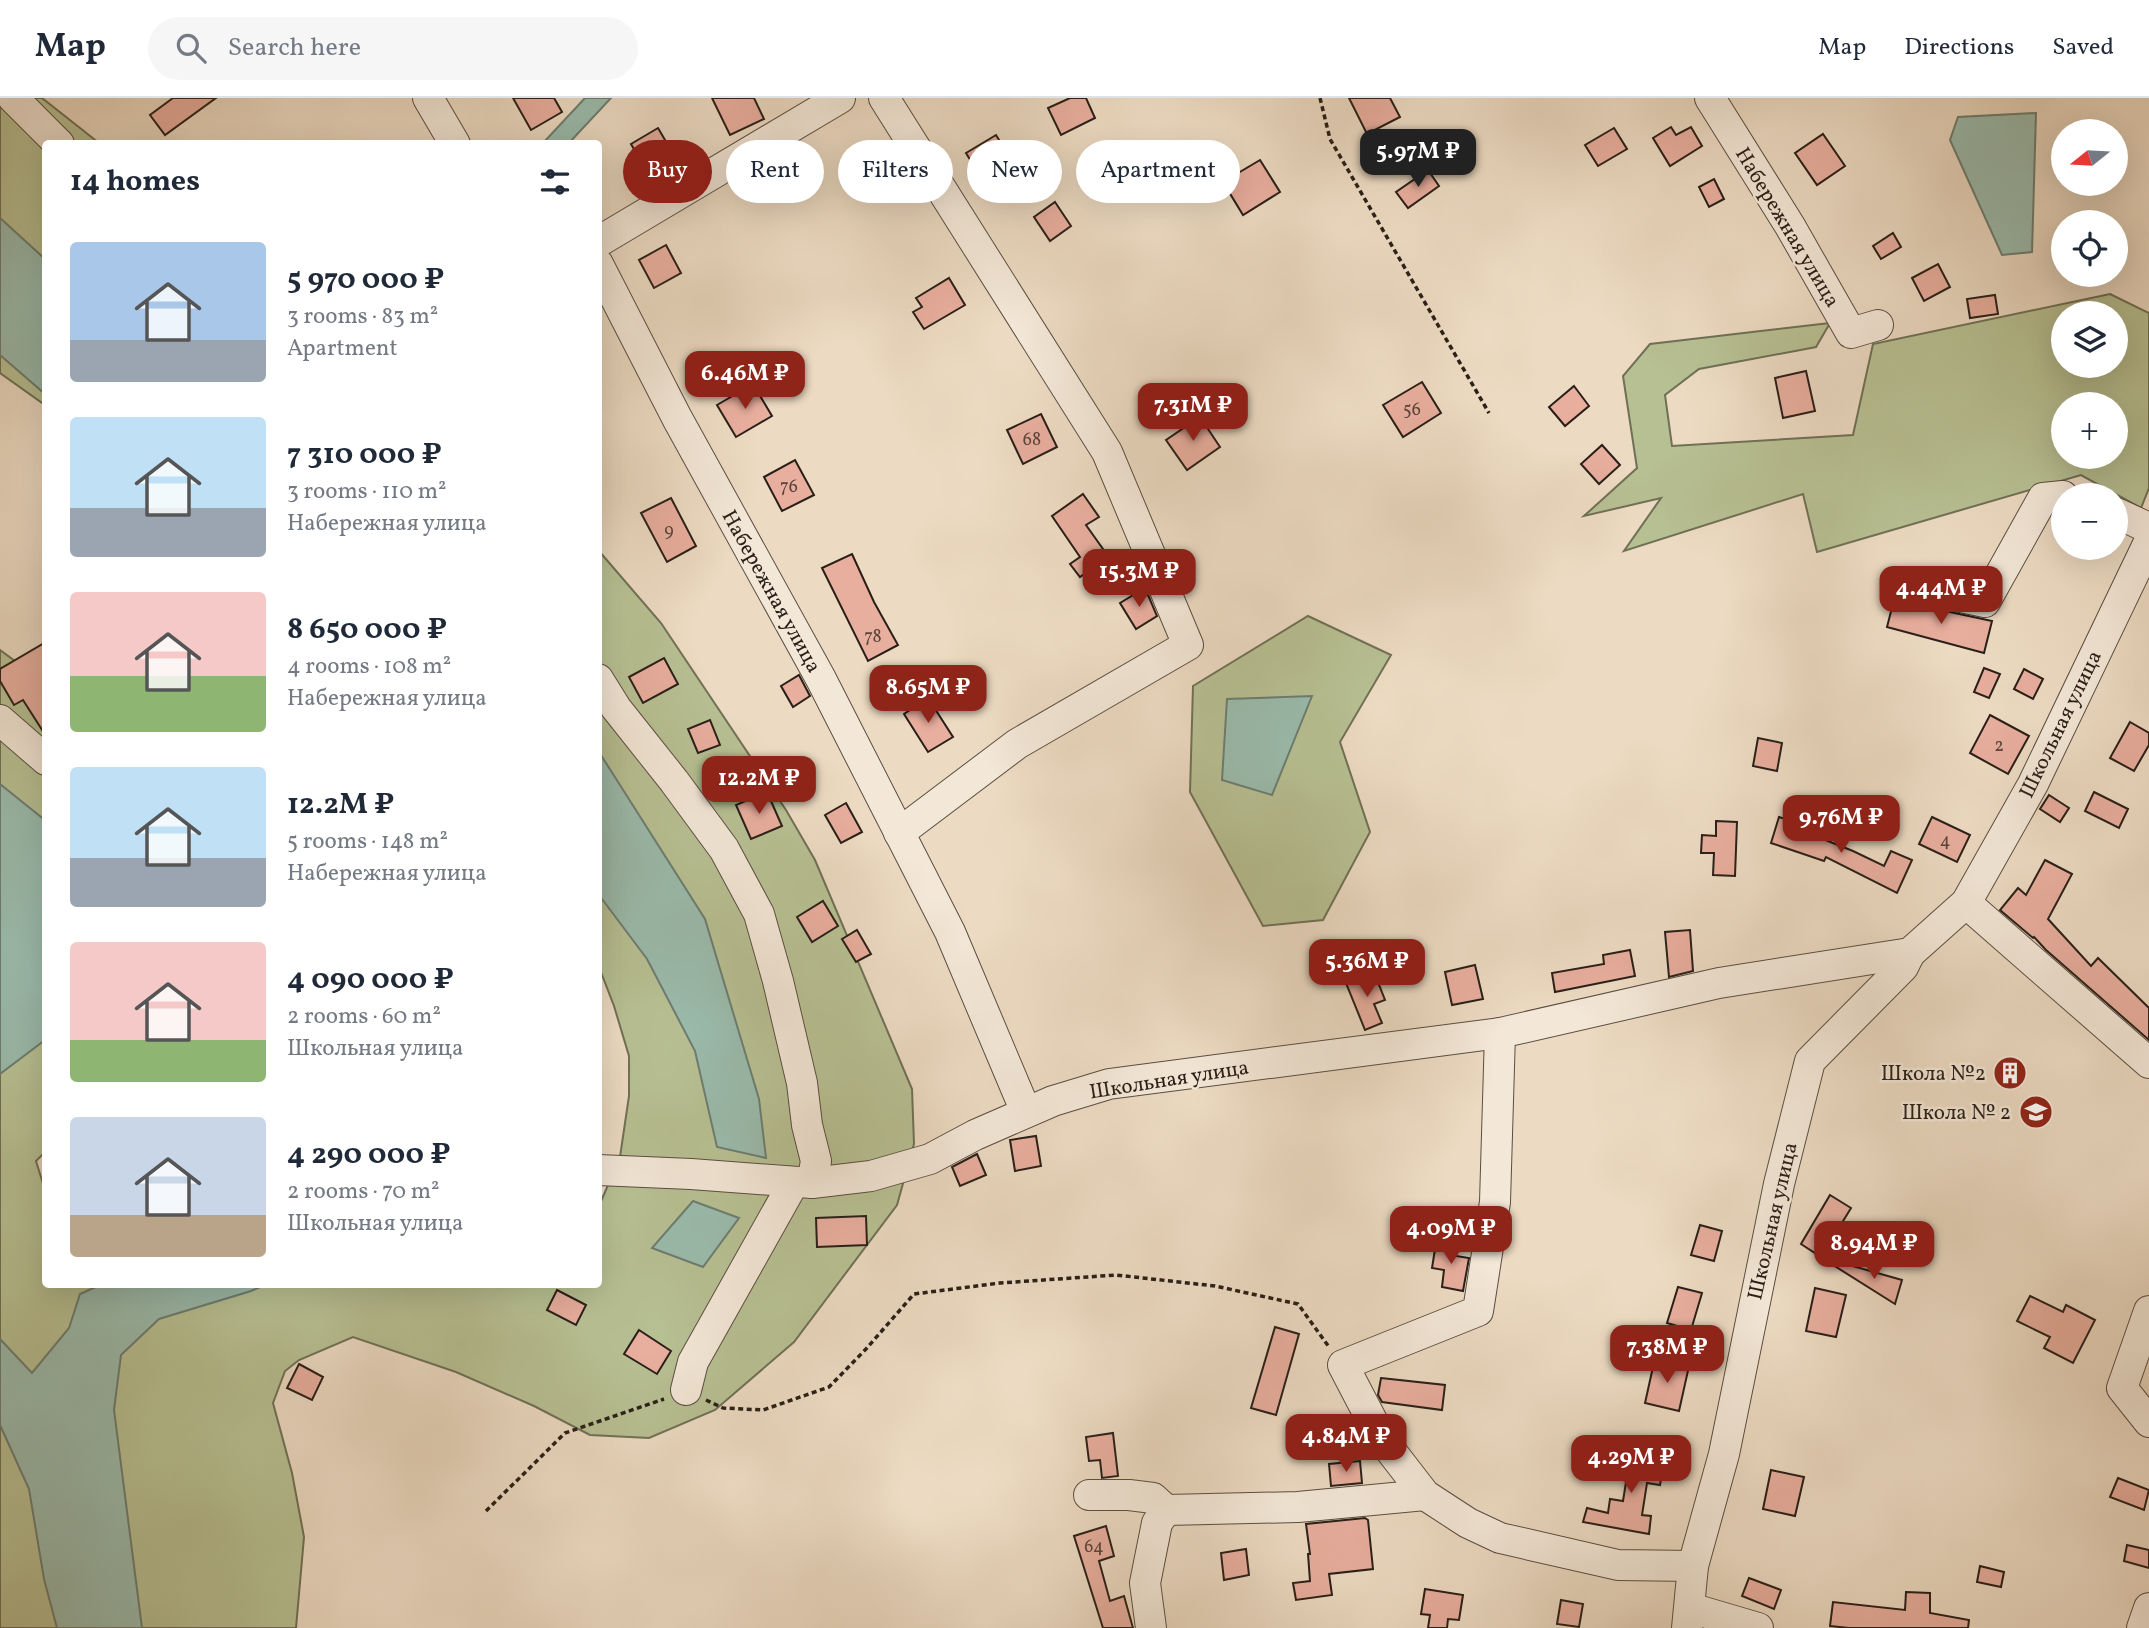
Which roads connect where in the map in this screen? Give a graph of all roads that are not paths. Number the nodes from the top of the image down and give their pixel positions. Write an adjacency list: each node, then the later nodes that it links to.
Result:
1 (13, 98): 6 (street)
2 (428, 98): 7 (street)
3 (840, 98): 8 (street)
4 (884, 98): 19 (street)
5 (1710, 98): 10 (street, Набережная улица)
6 (54, 140)
7 (453, 140)
8 (602, 240)
9 (602, 272): 19 (street, Набережная улица)
10 (1878, 325)
11 (2051, 497): 15 (street)
12 (2128, 518): 13 (street)
13 (2149, 528)
14 (2149, 542): 20 (street, Школьная улица)
15 (1903, 584)
16 (602, 686): 26 (street)
17 (0, 720): 18 (street)
18 (42, 757)
19 (899, 833): 24 (street, Набережная улица)
20 (1966, 903): 21 (street, Школьная улица); 23 (street)
21 (1910, 953): 22 (street, Школьная улица); 33 (street, Школьная улица)
22 (1500, 1033): 24 (street, Школьная улица); 31 (street)
23 (2149, 1063)
24 (1026, 1112): 26 (street, Школьная улица)
25 (602, 1170): 26 (street)
26 (803, 1182): 28 (street)
27 (2149, 1311): 29 (street)
28 (686, 1390)
29 (2149, 1422)
30 (1089, 1495): 32 (street)
31 (1424, 1495): 32 (street); 33 (street)
32 (1166, 1510): 36 (street)
33 (1693, 1566): 35 (street, Школьная улица)
34 (2149, 1608): 38 (street)
35 (1689, 1618): 37 (street, Школьная улица)
36 (1151, 1628)
37 (1758, 1628)
38 (2142, 1628)

